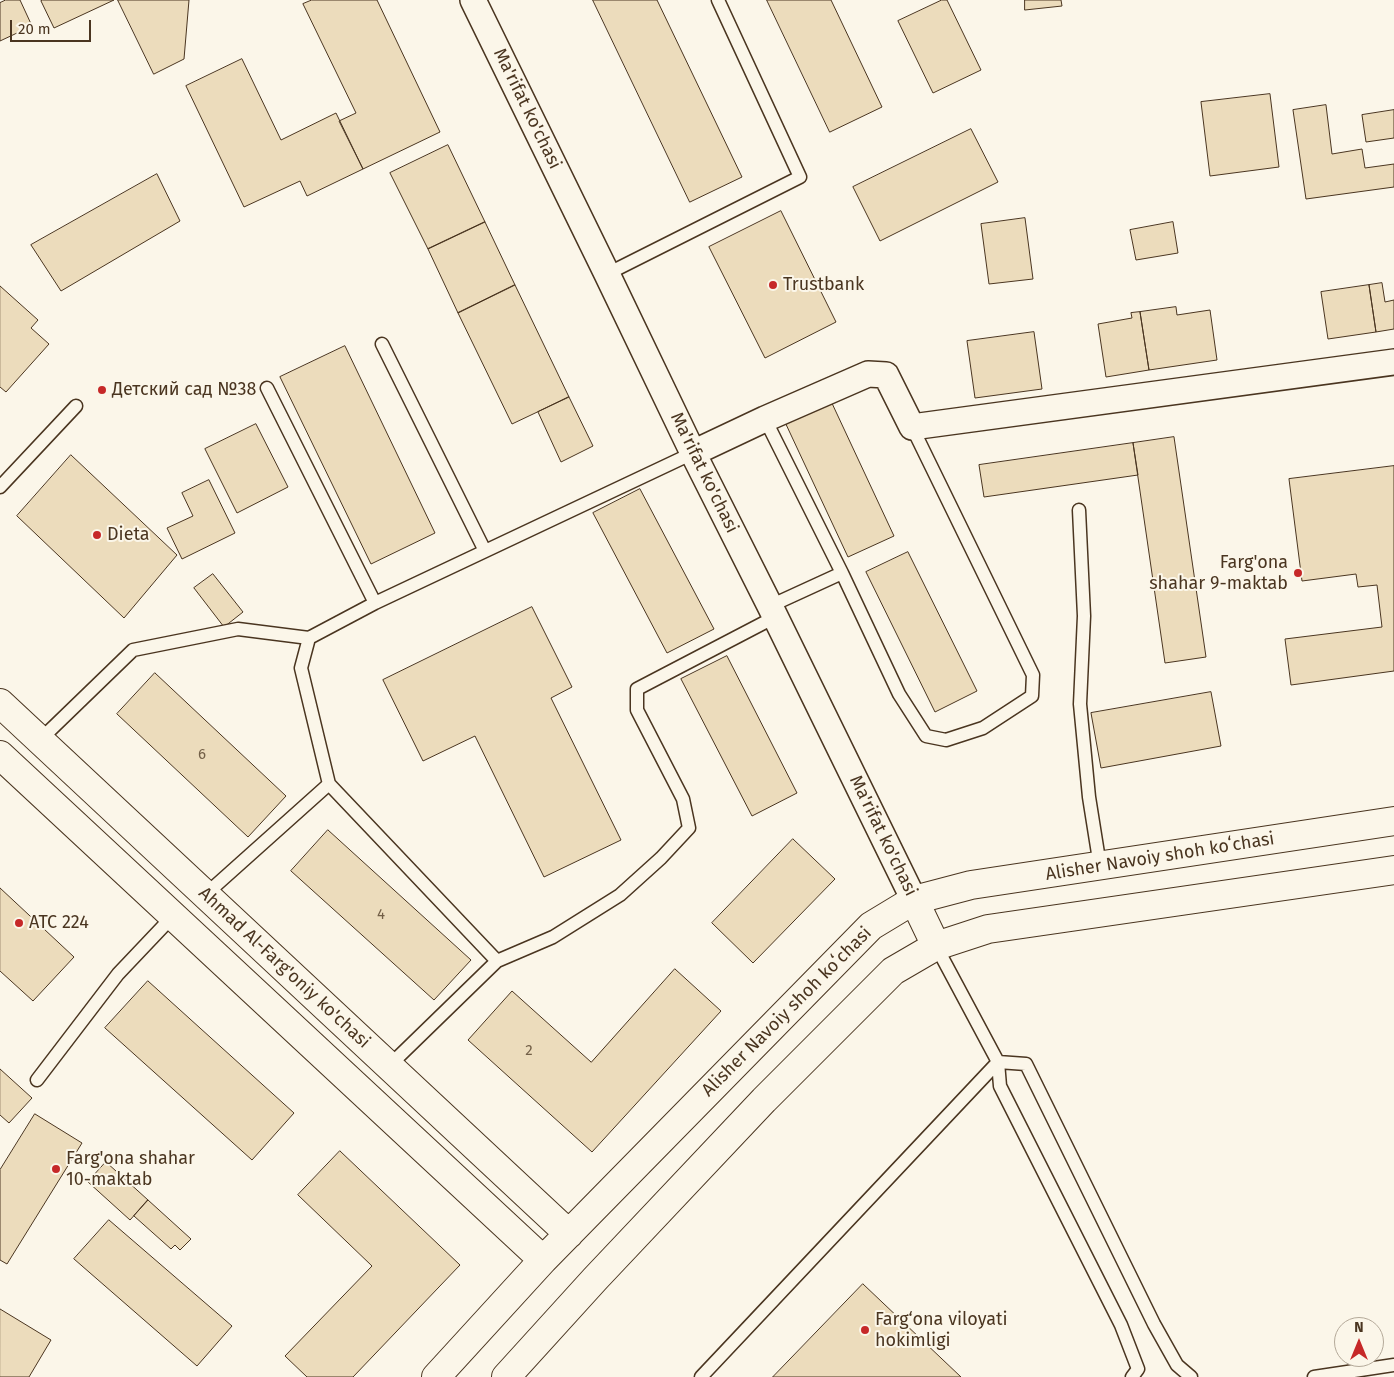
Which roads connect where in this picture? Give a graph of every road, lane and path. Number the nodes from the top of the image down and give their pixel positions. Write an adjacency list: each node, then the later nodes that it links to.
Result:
1 (473, 0): 3 (street, Ma'rifat ko'chasi)
2 (718, 0): 3 (lane)
3 (607, 274): 10 (street, Ma'rifat ko'chasi)
4 (382, 344): 13 (lane)
5 (1394, 362): 9 (street)
6 (268, 388): 15 (lane)
7 (76, 406): 11 (lane)
8 (765, 419): 9 (street); 10 (street); 14 (lane)
9 (912, 427): 14 (lane)
10 (693, 453): 13 (lane); 16 (street, Ma'rifat ko'chasi)
11 (0, 487)
12 (1079, 510): 23 (lane)
13 (485, 551): 15 (lane)
14 (842, 573): 16 (lane)
15 (375, 603): 17 (lane)
16 (773, 611): 26 (street, Ma'rifat ko'chasi); 29 (lane)
17 (309, 638): 19 (lane); 21 (lane)
18 (0, 703): 19 (main road, Ahmad Al-Farg'oniy ko'chasi)
19 (40, 740): 25 (main road, Ahmad Al-Farg'oniy ko'chasi)
20 (0, 755): 27 (main road)
21 (329, 784): 25 (lane); 29 (lane)
22 (1394, 822): 23 (main road, Alisher Navoiy shoh koʻchasi)
23 (1100, 866): 26 (main road, Alisher Navoiy shoh koʻchasi)
24 (1394, 870): 28 (main road)
25 (205, 894): 31 (main road, Ahmad Al-Farg'oniy ko'chasi)
26 (914, 900): 28 (main road, Ma'rifat ko'chasi); 33 (main road, Alisher Navoiy shoh koʻchasi)
27 (173, 916): 32 (lane); 34 (main road)
28 (936, 946): 30 (lane); 37 (main road)
29 (497, 961): 31 (lane)
30 (998, 1062): 38 (lane); 39 (lane); 40 (lane)
31 (389, 1066): 33 (main road, Ahmad Al-Farg'oniy ko'chasi)
32 (37, 1080)
33 (569, 1234): 34 (main road, Alisher Navoiy shoh koʻchasi)
34 (543, 1260): 36 (main road, Alisher Navoiy shoh koʻchasi)
35 (1394, 1365): 41 (lane)
36 (436, 1377)
37 (506, 1377)
38 (701, 1377)
39 (1132, 1377)
40 (1191, 1377)
41 (1314, 1377)

